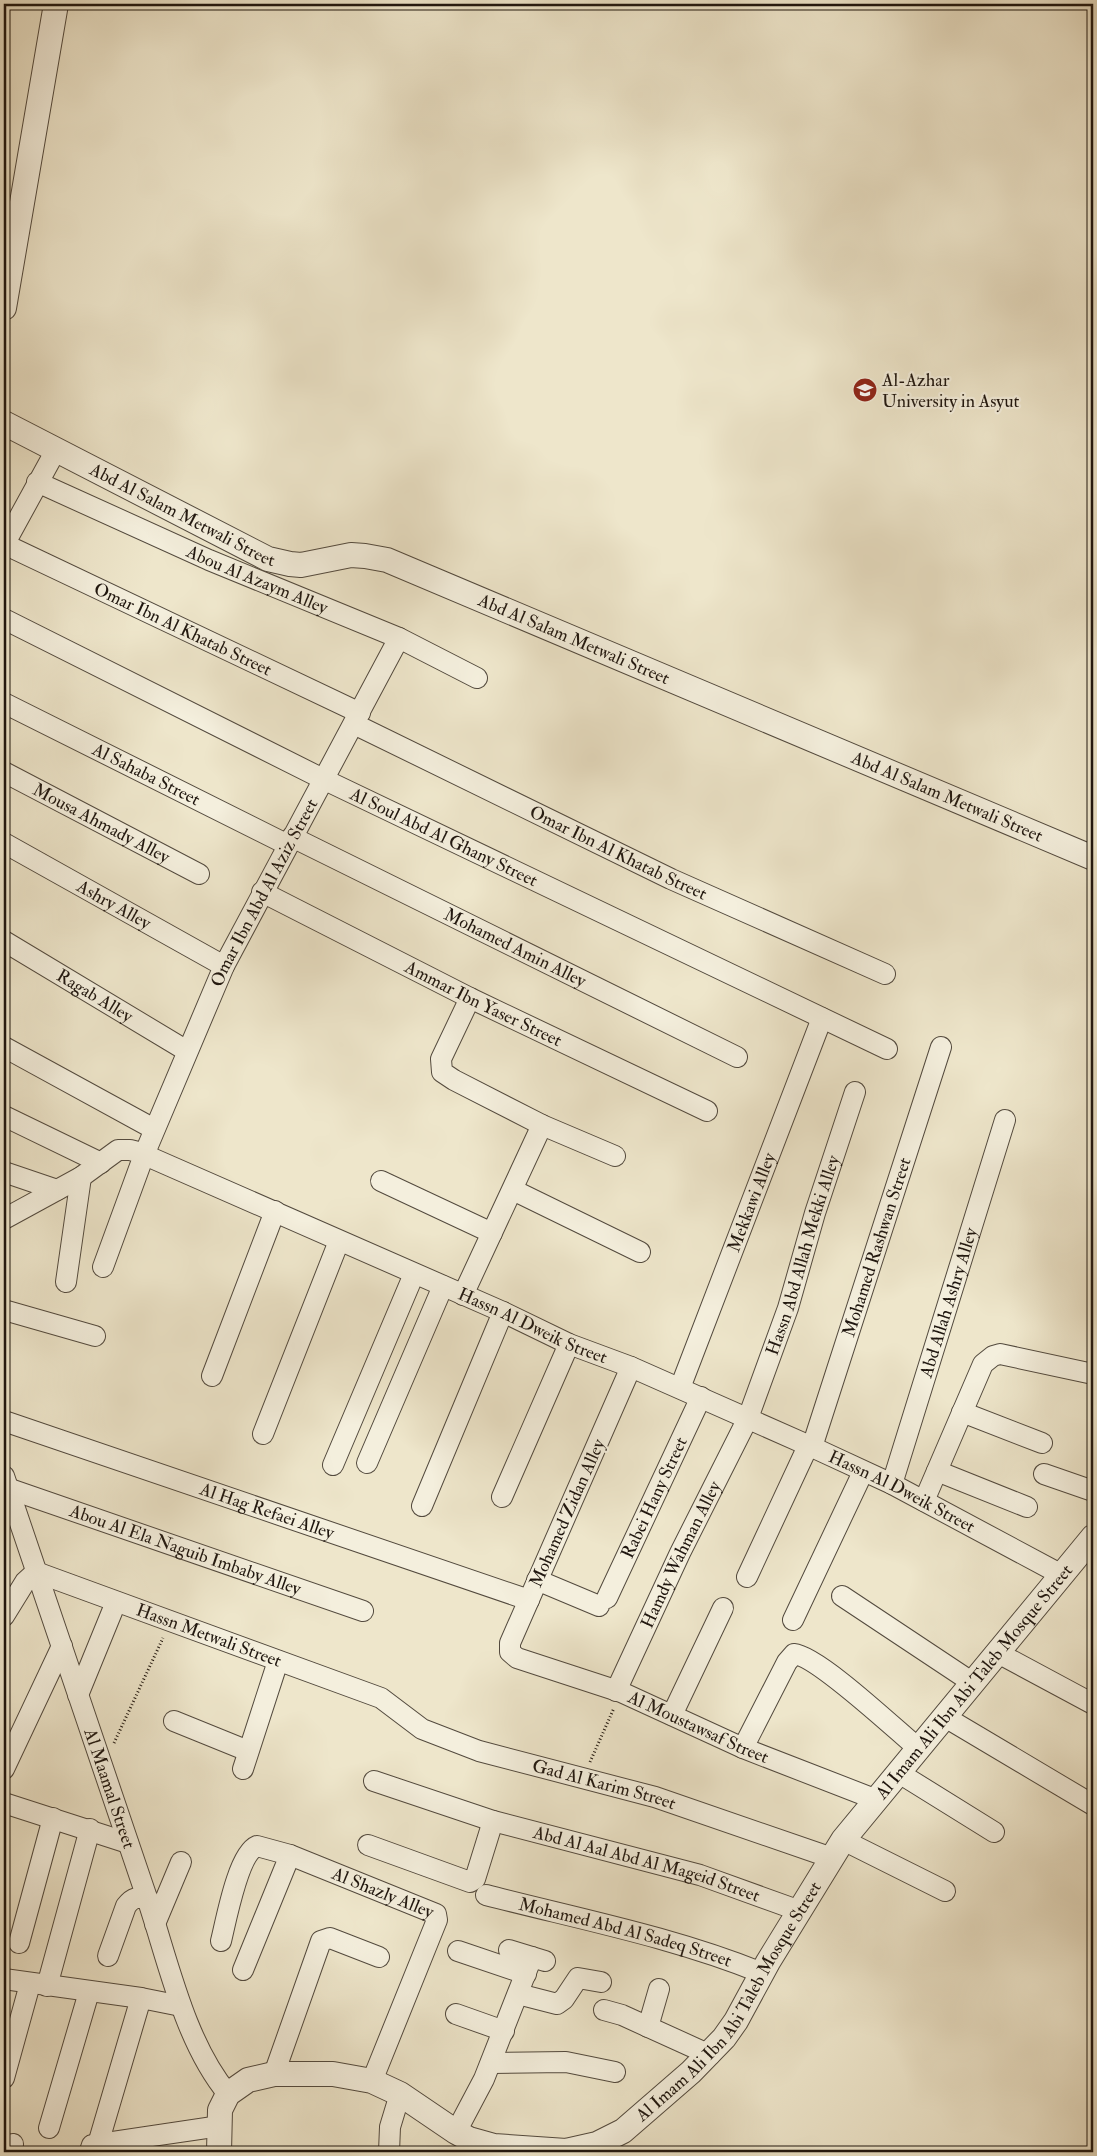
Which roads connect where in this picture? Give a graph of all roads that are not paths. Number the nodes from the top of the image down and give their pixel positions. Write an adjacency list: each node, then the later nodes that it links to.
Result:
1 (56, 4): 2 (street)
2 (4, 308)
3 (4, 424): 4 (street, Abd Al Salam Metwali Street)
4 (56, 450): 5 (street); 16 (street, Abd Al Salam Metwali Street)
5 (37, 482): 6 (street); 8 (street, Abou Al Azaym Alley)
6 (4, 544): 11 (street, Omar Ibn Al Khatab Street)
7 (4, 619): 13 (street, Al Soul Abd Al Ghany Street)
8 (399, 638): 9 (street, Abou Al Azaym Alley); 11 (street, Omar Ibn Abd Al Aziz Street)
9 (477, 678)
10 (4, 703): 14 (street, Al Sahaba Street)
11 (357, 719): 13 (street, Omar Ibn Abd Al Aziz Street); 21 (street, Omar Ibn Al Khatab Street)
12 (4, 772): 17 (street, Mousa Ahmady Alley)
13 (325, 780): 14 (street, Omar Ibn Abd Al Aziz Street); 23 (street, Al Soul Abd Al Ghany Street)
14 (290, 841): 18 (street, Omar Ibn Abd Al Aziz Street); 28 (street, Mohamed Amin Alley)
15 (4, 843): 20 (street, Ashry Alley)
16 (1093, 858)
17 (198, 874)
18 (262, 892): 20 (street, Omar Ibn Abd Al Aziz Street); 22 (street, Ammar Ibn Yaser Street)
19 (4, 941): 27 (street, Ragab Alley)
20 (224, 966): 27 (street, Omar Ibn Abd Al Aziz Street)
21 (885, 974)
22 (470, 998): 30 (street, Ammar Ibn Yaser Street); 33 (street)
23 (822, 1018): 26 (street, Al Soul Abd Al Ghany Street); 60 (street, Mekkawi Alley)
24 (4, 1047): 34 (street)
25 (941, 1047): 67 (street, Mohamed Rashwan Street)
26 (887, 1048)
27 (187, 1050): 34 (street, Omar Ibn Abd Al Aziz Street)
28 (737, 1057)
29 (856, 1092): 63 (street, Hassn Abd Allah Mekki Alley)
30 (707, 1110)
31 (4, 1116): 37 (street)
32 (1005, 1120): 74 (street, Abd Allah Ashry Alley)
33 (542, 1125): 36 (street); 42 (street)
34 (154, 1129): 35 (street, Omar Ibn Abd Al Aziz Street)
35 (144, 1155): 37 (street, Hassn Al Dweik Street); 43 (street, Hassn Al Dweik Street); 48 (street, Omar Ibn Abd Al Aziz Street)
36 (615, 1156)
37 (101, 1163): 39 (street, Hassn Al Dweik Street)
38 (4, 1172): 41 (street)
39 (81, 1177): 41 (street, Hassn Al Dweik Street); 50 (street)
40 (381, 1181): 45 (street)
41 (57, 1190): 44 (street, Hassn Al Dweik Street)
42 (513, 1190): 45 (street); 47 (street)
43 (275, 1211): 46 (street, Hassn Al Dweik Street); 59 (street)
44 (4, 1220)
45 (492, 1233): 52 (street)
46 (339, 1241): 49 (street, Hassn Al Dweik Street); 65 (street)
47 (640, 1252)
48 (103, 1267)
49 (414, 1274): 51 (street, Hassn Al Dweik Street); 69 (street)
50 (66, 1282)
51 (443, 1286): 52 (street, Hassn Al Dweik Street); 68 (street)
52 (463, 1295): 54 (street, Hassn Al Dweik Street)
53 (4, 1310): 55 (street)
54 (503, 1312): 56 (street, Hassn Al Dweik Street); 78 (street)
55 (95, 1336)
56 (569, 1344): 57 (street, Hassn Al Dweik Street); 76 (street)
57 (631, 1367): 60 (street, Hassn Al Dweik Street); 84 (street, Mohamed Zidan Alley)
58 (1093, 1374): 62 (street)
59 (212, 1376)
60 (680, 1388): 61 (street, Hassn Al Dweik Street)
61 (700, 1397): 63 (street, Hassn Al Dweik Street); 84 (street, Rabei Hany Street)
62 (962, 1412): 66 (street); 70 (street)
63 (748, 1418): 67 (street, Hassn Al Dweik Street); 97 (street, Hamdy Wahman Alley)
64 (4, 1421): 86 (street, Al Hag Refaei Alley)
65 (263, 1434)
66 (1042, 1443)
67 (810, 1446): 71 (street, Hassn Al Dweik Street); 83 (street, Mohamed Rashwan Street)
68 (367, 1463)
69 (332, 1465)
70 (937, 1471): 77 (street); 79 (street)
71 (863, 1472): 74 (street, Hassn Al Dweik Street); 91 (street)
72 (1044, 1474): 75 (street)
73 (5, 1484): 81 (street, Al Maamal Street); 89 (street, Abou Al Ela Naguib Imbaby Alley)
74 (892, 1484): 77 (street, Hassn Al Dweik Street)
75 (1093, 1491)
76 (502, 1497)
77 (924, 1501): 82 (street, Hassn Al Dweik Street)
78 (422, 1506)
79 (1027, 1507)
80 (1093, 1537): 82 (street, Al Imam Ali Ibn Abi Taleb Mosque Street)
81 (36, 1572): 87 (street, Hassn Metwali Street); 90 (street); 92 (street, Al Maamal Street)
82 (1062, 1575): 93 (street, Al Imam Ali Ibn Abi Taleb Mosque Street)
83 (747, 1577)
84 (537, 1580): 86 (street, Mohamed Zidan Alley)
85 (842, 1596): 96 (street)
86 (529, 1600): 94 (street, Mohamed Zidan Alley)
87 (116, 1602): 95 (street, Hassn Metwali Street); 98 (street)
88 (723, 1608): 101 (street)
89 (363, 1611)
90 (4, 1614)
91 (793, 1620)
92 (62, 1646): 98 (street, Al Maamal Street); 106 (street)
93 (998, 1653): 96 (street, Al Imam Ali Ibn Abi Taleb Mosque Street); 100 (street)
94 (517, 1658): 97 (street, Al Moustawsaf Street)
95 (278, 1660): 99 (street, Hassn Metwali Street); 103 (street)
96 (973, 1683): 102 (street, Al Imam Ali Ibn Abi Taleb Mosque Street)
97 (618, 1692): 101 (street, Al Moustawsaf Street)
98 (78, 1695): 116 (street, Al Maamal Street)
99 (382, 1698): 118 (street, Gad Al Karim Street)
100 (1093, 1704)
101 (672, 1715): 104 (street, Al Moustawsaf Street)
102 (945, 1717): 105 (street, Al Imam Ali Ibn Abi Taleb Mosque Street); 111 (street)
103 (174, 1721)
104 (743, 1748): 105 (street); 109 (street, Al Moustawsaf Street)
105 (919, 1749): 107 (street, Al Imam Ali Ibn Abi Taleb Mosque Street)
106 (4, 1769)
107 (899, 1773): 109 (street, Al Imam Ali Ibn Abi Taleb Mosque Street); 115 (street)
108 (374, 1781): 113 (street, Abd Al Aal Abd Al Mageid Street)
109 (878, 1800): 118 (street, Al Imam Ali Ibn Abi Taleb Mosque Street)
110 (4, 1803): 112 (street)
111 (1093, 1805)
112 (53, 1818): 114 (street); 127 (street)
113 (493, 1821): 117 (street); 124 (street, Abd Al Aal Abd Al Mageid Street)
114 (90, 1829): 116 (street); 137 (street)
115 (994, 1832)
116 (128, 1843): 123 (street, Al Maamal Street)
117 (368, 1845)
118 (838, 1849): 121 (street, Gad Al Karim Street); 124 (street, Al Imam Ali Ibn Abi Taleb Mosque Street)
119 (290, 1855): 126 (street, Al Shazly Alley); 133 (street); 152 (street, Al Shazly Alley)
120 (181, 1862): 125 (street)
121 (945, 1891)
122 (486, 1895): 134 (street, Mohamed Abd Al Sadeq Street)
123 (148, 1899): 125 (street, Al Maamal Street); 130 (street)
124 (800, 1911): 134 (street, Al Imam Ali Ibn Abi Taleb Mosque Street)
125 (155, 1924): 142 (street, Al Maamal Street)
126 (221, 1941)
127 (19, 1943)
128 (509, 1950): 132 (street)
129 (458, 1951): 132 (street)
130 (108, 1956)
131 (379, 1958): 150 (street)
132 (534, 1964): 140 (street)
133 (243, 1970)
134 (762, 1973): 147 (street, Al Imam Ali Ibn Abi Taleb Mosque Street)
135 (4, 1979): 137 (street)
136 (601, 1982): 140 (street)
137 (38, 1985): 139 (street); 151 (street)
138 (659, 1989): 145 (street)
139 (89, 1992): 141 (street); 156 (street)
140 (518, 1994): 146 (street)
141 (141, 1998): 142 (street); 158 (street)
142 (181, 2006): 153 (street, Al Maamal Street)
143 (604, 2010): 145 (street)
144 (456, 2014): 146 (street)
145 (648, 2027): 147 (street)
146 (504, 2031): 148 (street)
147 (710, 2055): 157 (street, Al Imam Ali Ibn Abi Taleb Mosque Street)
148 (491, 2063): 149 (street); 157 (street)
149 (615, 2072)
150 (274, 2074): 152 (street, Al Imam Ali Ibn Abi Taleb Mosque Street); 153 (street, Al Imam Ali Ibn Abi Taleb Mosque Street)
151 (4, 2078)
152 (372, 2081): 154 (street, Al Imam Ali Ibn Abi Taleb Mosque Street)
153 (228, 2094): 155 (street)
154 (400, 2094): 157 (street, Al Imam Ali Ibn Abi Taleb Mosque Street); 160 (street)
155 (220, 2126): 158 (street); 159 (street)
156 (49, 2128)
157 (456, 2132)
158 (94, 2148)
159 (219, 2152)
160 (388, 2152)

